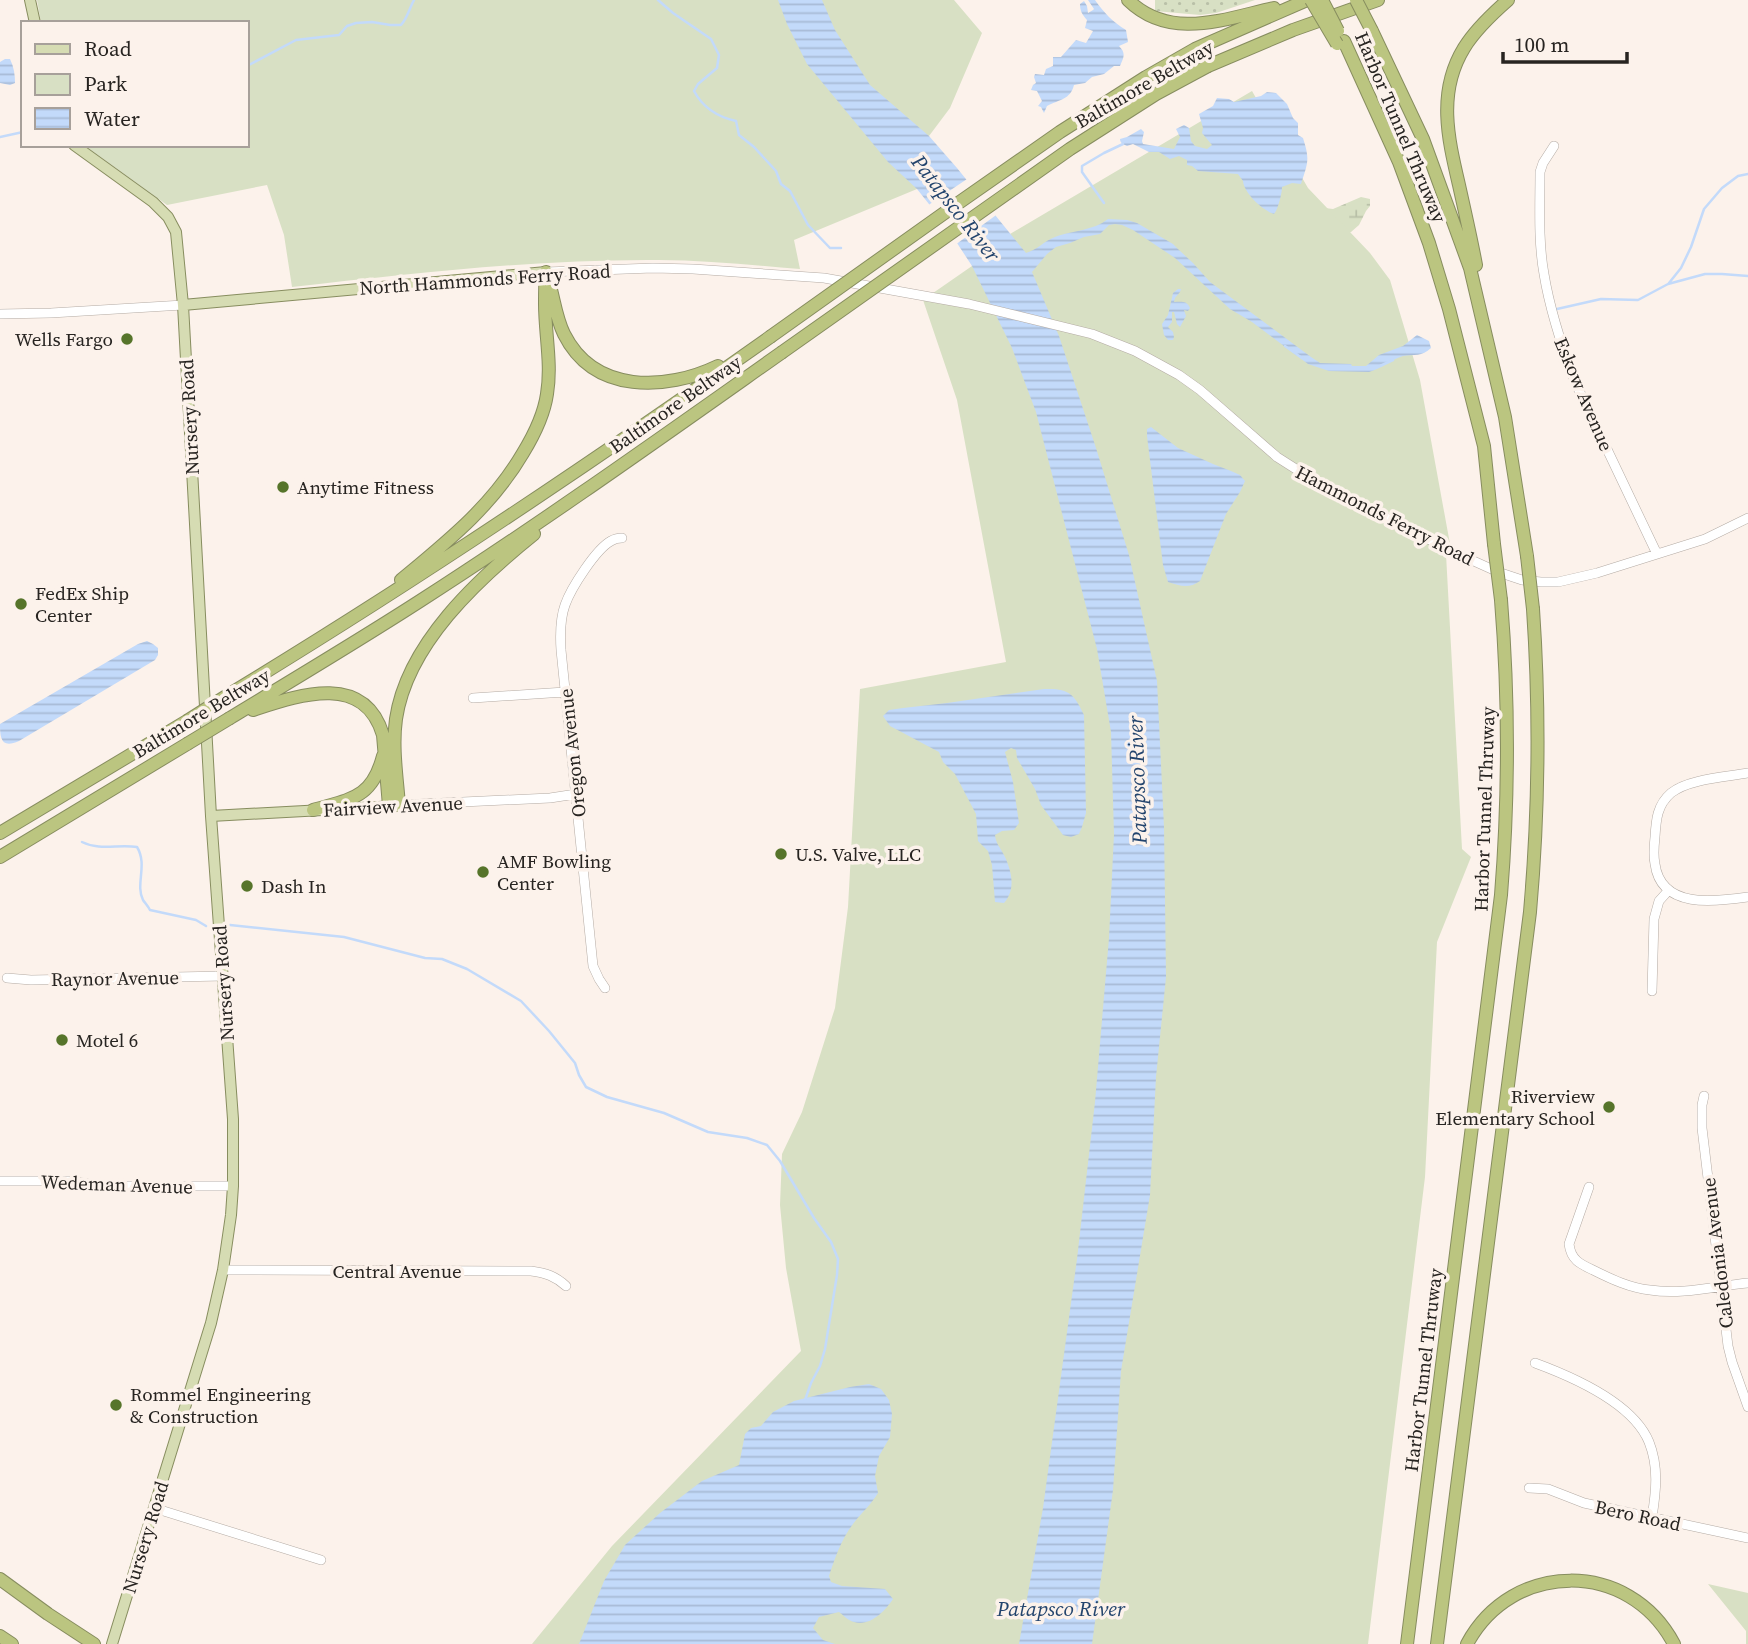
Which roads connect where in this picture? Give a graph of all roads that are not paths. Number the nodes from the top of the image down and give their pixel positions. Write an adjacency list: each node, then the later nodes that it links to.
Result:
1 (30, 0): 8 (main road)
2 (1128, 0): 7 (highway)
3 (1322, 0): 9 (highway, Harbor Tunnel Thruway, bridge)
4 (1356, 0): 17 (highway, Harbor Tunnel Thruway, bridge)
5 (1378, 0): 18 (highway, Baltimore Beltway, bridge)
6 (1508, 0): 17 (highway)
7 (1307, 1): 9 (highway, bridge); 16 (highway, Baltimore Beltway, bridge)
8 (35, 21)
9 (1340, 42): 60 (highway, Harbor Tunnel Thruway, bridge)
10 (1554, 146): 21 (street, Eskow Avenue)
11 (77, 147): 14 (main road, Nursery Road)
12 (546, 272): 13 (street, North Hammonds Ferry Road); 14 (main road, North Hammonds Ferry Road); 16 (highway); 22 (highway)
13 (969, 304): 21 (street, Hammonds Ferry Road)
14 (183, 305): 15 (street, North Hammonds Ferry Road); 31 (main road, Nursery Road)
15 (0, 314)
16 (753, 349): 22 (highway, Baltimore Beltway)
17 (1505, 417): 61 (highway, Harbor Tunnel Thruway, bridge)
18 (606, 477): 25 (highway, Baltimore Beltway); 29 (highway)
19 (1748, 518): 21 (street, Hammonds Ferry Road)
20 (622, 538): 23 (street, Oregon Avenue)
21 (1657, 554)
22 (358, 615): 32 (highway, Baltimore Beltway, bridge)
23 (565, 692): 24 (street); 28 (street, Oregon Avenue)
24 (473, 698)
25 (230, 718): 26 (highway); 33 (highway, Baltimore Beltway, bridge)
26 (385, 746): 29 (highway); 30 (highway)
27 (1748, 773): 34 (street)
28 (576, 794): 29 (street, Fairview Avenue); 38 (street, Oregon Avenue)
29 (394, 806): 30 (main road, Fairview Avenue)
30 (313, 810): 31 (main road, Fairview Avenue)
31 (211, 816): 36 (main road, Nursery Road)
32 (0, 833)
33 (0, 857)
34 (1668, 891): 35 (street); 39 (street)
35 (1748, 897)
36 (223, 976): 37 (street, Raynor Avenue); 42 (main road, Nursery Road)
37 (7, 978)
38 (606, 988)
39 (1652, 991)
40 (1704, 1096): 47 (street, Caledonia Avenue)
41 (0, 1181): 42 (street, Wedeman Avenue)
42 (233, 1186): 44 (main road, Nursery Road)
43 (1589, 1187): 47 (street)
44 (223, 1270): 46 (street, Central Avenue); 51 (main road, Nursery Road)
45 (1748, 1283): 47 (street)
46 (566, 1286)
47 (1720, 1286): 49 (street, Caledonia Avenue)
48 (1535, 1363): 52 (street)
49 (1748, 1406)
50 (1529, 1488): 52 (street, Bero Road)
51 (154, 1508): 54 (street); 57 (main road, Nursery Road)
52 (1652, 1517): 53 (street, Bero Road)
53 (1748, 1538)
54 (321, 1560)
55 (0, 1579): 59 (highway)
56 (0, 1636): 58 (highway)
57 (113, 1641)
58 (12, 1644)
59 (94, 1644)
60 (1408, 1644)
61 (1437, 1644)
62 (1467, 1644): 63 (highway)
63 (1674, 1644)

